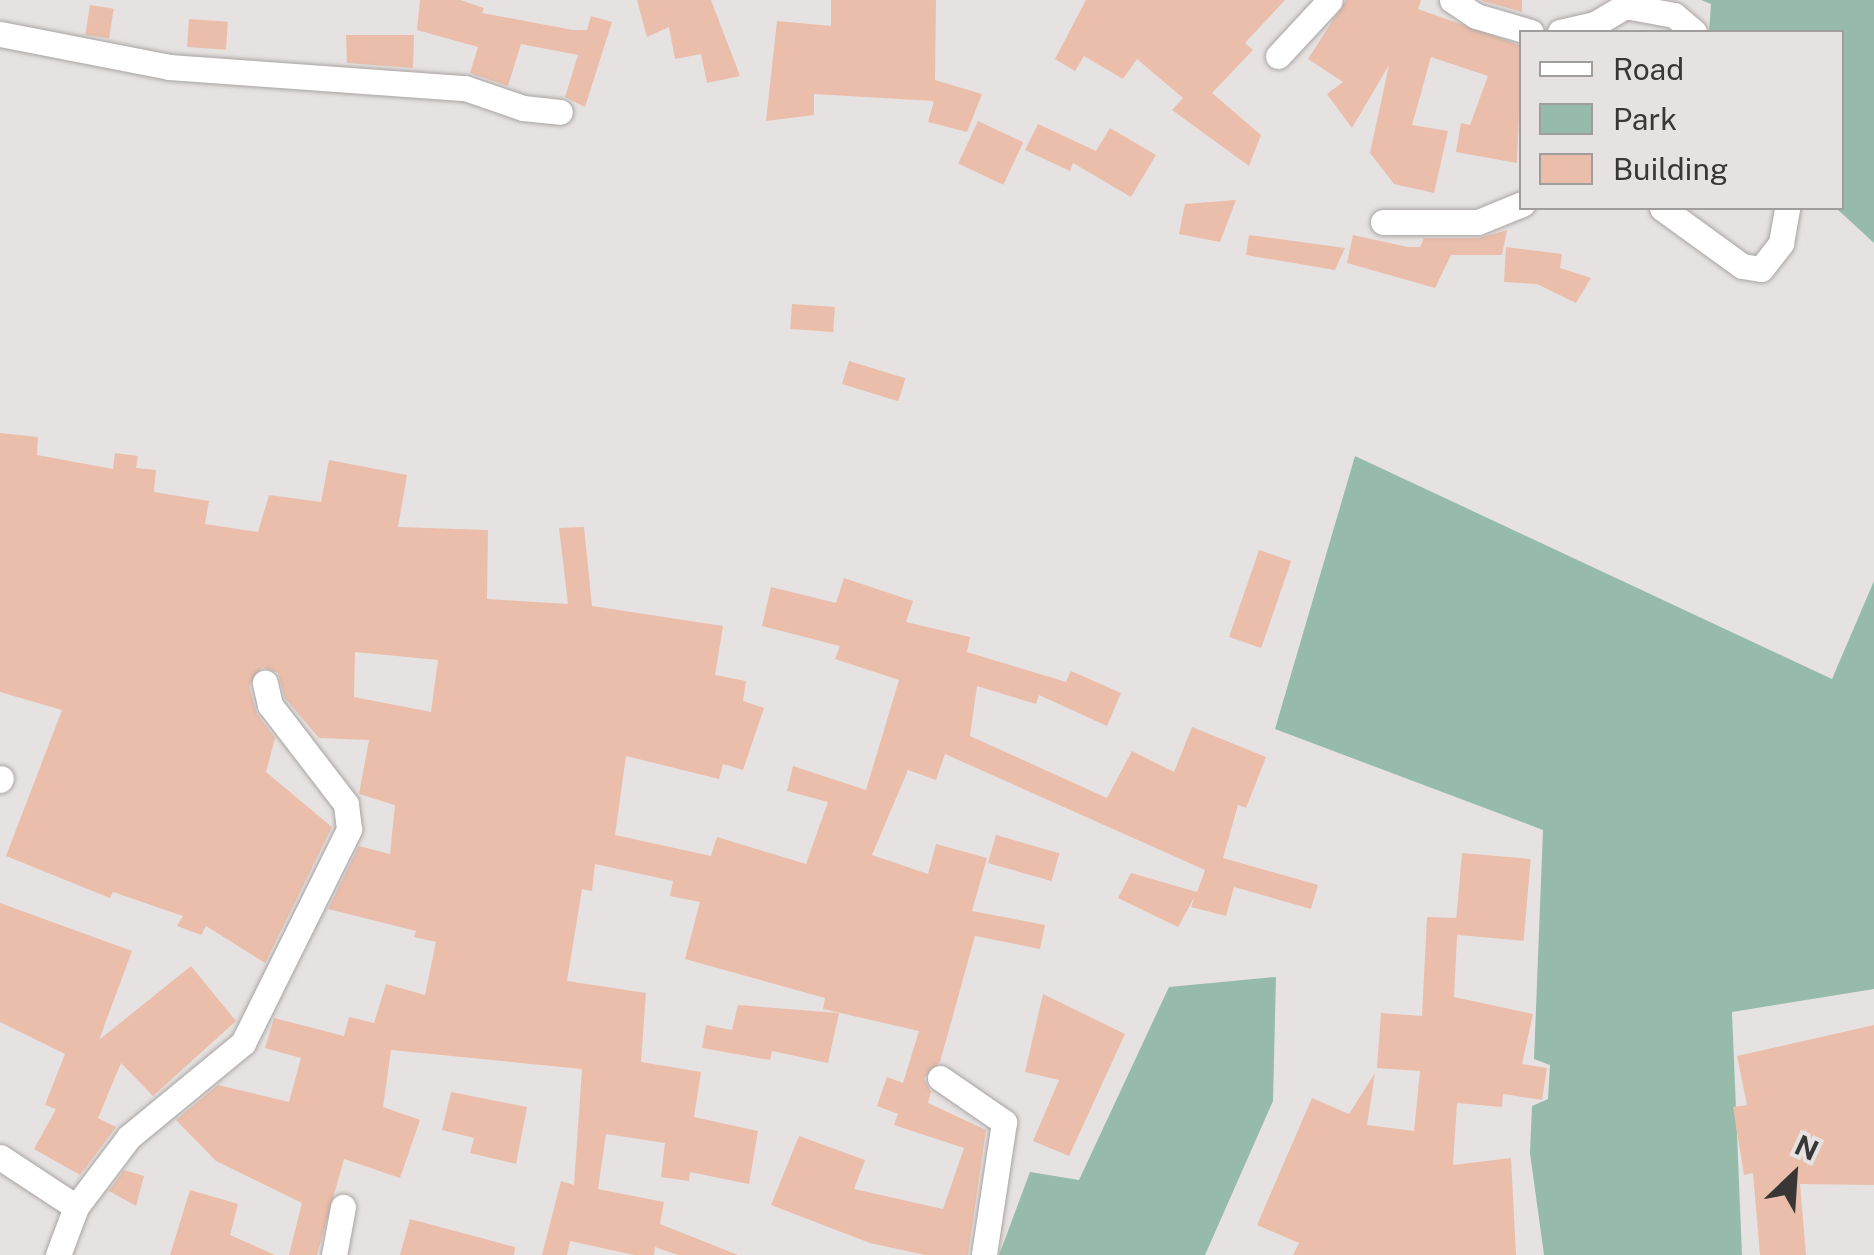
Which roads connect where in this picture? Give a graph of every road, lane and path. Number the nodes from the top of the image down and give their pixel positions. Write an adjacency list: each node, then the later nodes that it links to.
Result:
1 (1330, 0): 7 (street)
2 (1452, 0): 3 (street)
3 (1524, 30)
4 (1569, 30): 5 (street)
5 (1692, 30)
6 (0, 34): 8 (street)
7 (1278, 56)
8 (560, 112)
9 (1519, 205): 12 (street)
10 (1665, 210): 11 (street)
11 (1786, 210)
12 (1383, 222)
13 (265, 683): 16 (street)
14 (940, 1078): 20 (street)
15 (0, 1157): 16 (street)
16 (76, 1207): 18 (street)
17 (343, 1207): 19 (street)
18 (58, 1255)
19 (334, 1255)
20 (984, 1255)

